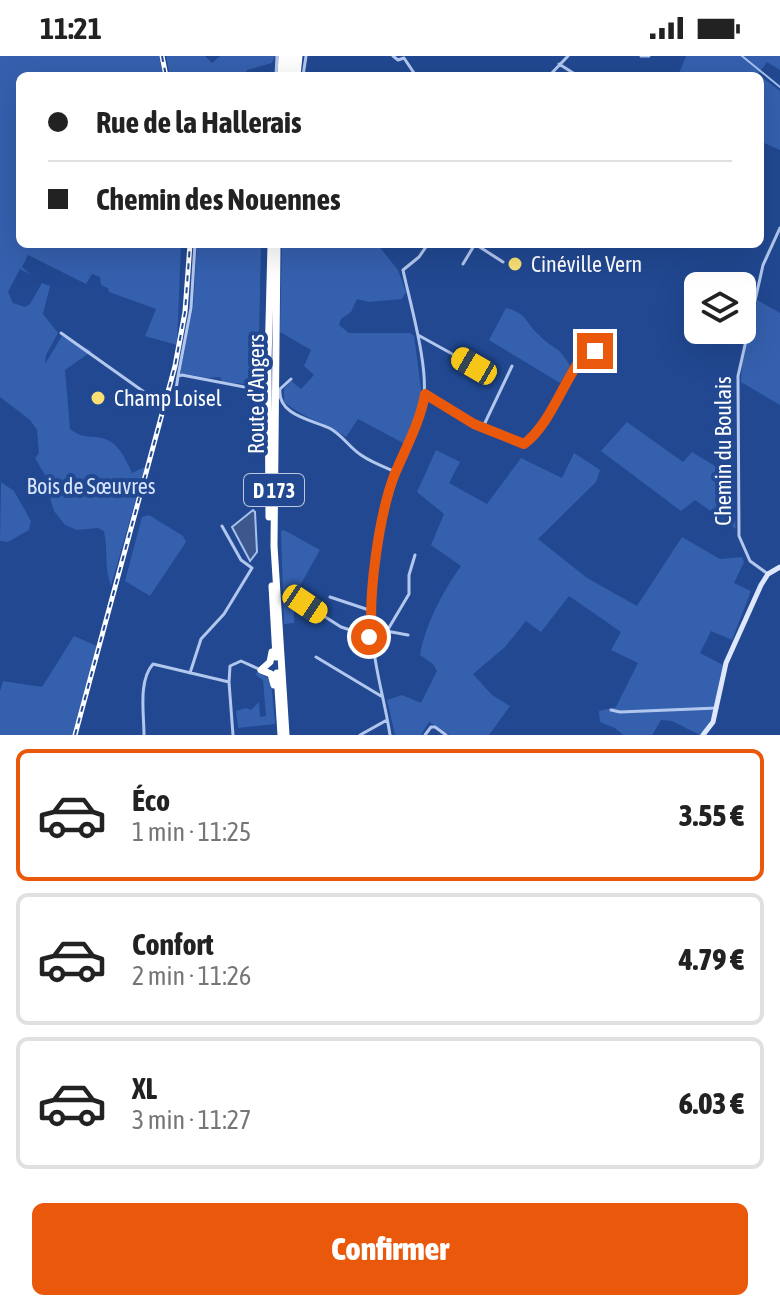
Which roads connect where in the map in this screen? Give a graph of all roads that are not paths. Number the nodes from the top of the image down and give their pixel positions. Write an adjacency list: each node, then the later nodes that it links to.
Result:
1 (393, 56): 5 (street)
2 (568, 56): 6 (street)
3 (641, 56): 4 (street)
4 (649, 56)
5 (405, 57)
6 (559, 64): 7 (street); 8 (street)
7 (552, 72)
8 (572, 72)
9 (780, 228): 36 (street, Chemin du Boulais)
10 (195, 248): 26 (street)
11 (274, 248): 23 (highway, Route d'Angers / D 173)
12 (274, 248): 53 (highway, Route d'Angers / D 173)
13 (425, 248): 19 (street)
14 (473, 248): 17 (street)
15 (481, 248): 16 (street)
16 (503, 262)
17 (463, 264)
18 (61, 333): 26 (street)
19 (416, 334): 20 (street); 21 (street)
20 (432, 343): 21 (street); 24 (street)
21 (418, 346): 29 (street)
22 (603, 358): 30 (street)
23 (268, 362): 28 (highway); 31 (highway, Route d'Angers / D 173)
24 (474, 366)
25 (512, 366): 30 (street)
26 (178, 376): 28 (street)
27 (291, 379): 32 (street)
28 (260, 390): 31 (highway)
29 (425, 394): 30 (street); 32 (street)
30 (483, 427)
31 (268, 433): 40 (highway, Route d'Angers / D 173)
32 (396, 472): 39 (street)
33 (222, 526): 47 (street)
34 (415, 555): 42 (street)
35 (780, 567): 36 (street)
36 (768, 574): 50 (street)
37 (330, 597): 39 (street)
38 (305, 604): 44 (street)
39 (372, 611): 41 (street)
40 (273, 614): 46 (highway); 53 (highway, Route d'Angers / D 173)
41 (371, 631): 42 (street); 44 (street)
42 (386, 631): 43 (street)
43 (408, 635)
44 (372, 637): 49 (street)
45 (316, 657): 49 (street)
46 (261, 670): 48 (street); 53 (highway)
47 (190, 673): 48 (street); 54 (street)
48 (229, 682): 55 (street)
49 (381, 696): 52 (street)
50 (717, 708): 51 (street); 60 (street)
51 (611, 710)
52 (387, 720): 56 (street); 57 (street)
53 (283, 734)
54 (144, 735)
55 (233, 735)
56 (360, 735)
57 (390, 735)
58 (425, 735): 59 (street)
59 (446, 735)
60 (703, 735)

